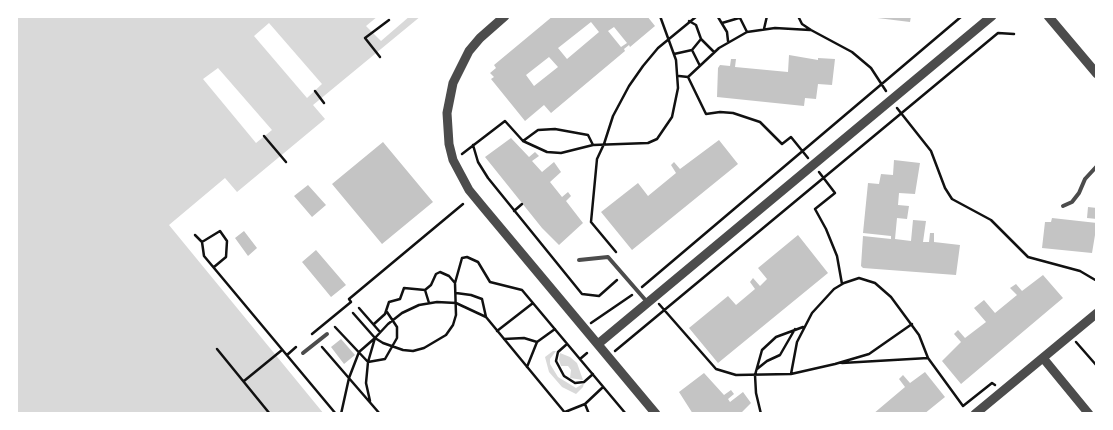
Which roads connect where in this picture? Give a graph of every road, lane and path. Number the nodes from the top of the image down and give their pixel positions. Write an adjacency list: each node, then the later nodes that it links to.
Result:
1 (505, 16): 37 (street)
2 (660, 16): 18 (path)
3 (697, 16): 12 (path)
4 (767, 16): 14 (path)
5 (798, 16): 15 (path)
6 (962, 16): 71 (path)
7 (992, 16): 30 (street)
8 (1048, 16): 26 (street)
9 (718, 17): 13 (path)
10 (739, 17): 13 (path); 16 (path)
11 (389, 20): 24 (path)
12 (689, 21): 18 (path); 19 (path)
13 (722, 23): 20 (path)
14 (764, 30): 15 (path); 16 (path)
15 (811, 30): 30 (path)
16 (747, 32): 20 (path)
17 (1014, 34): 93 (path)
18 (669, 38): 23 (path); 34 (path)
19 (701, 39): 21 (path); 22 (path)
20 (728, 42): 22 (path)
21 (692, 50): 23 (path); 25 (path)
22 (714, 52): 25 (path)
23 (674, 54): 27 (path)
24 (380, 57)
25 (700, 66): 28 (path)
26 (1097, 74)
27 (678, 76): 28 (path); 34 (path)
28 (688, 77): 39 (path)
29 (315, 91): 31 (path)
30 (891, 100): 39 (street); 52 (path)
31 (324, 103)
32 (264, 136): 38 (path)
33 (523, 141): 35 (path); 36 (path); 36 (path)
34 (604, 144): 36 (path); 47 (path)
35 (473, 145): 37 (path); 44 (path)
36 (593, 145)
37 (453, 160): 84 (street)
38 (286, 162)
39 (813, 165): 54 (path); 57 (street)
40 (1097, 166): 43 (lane)
41 (464, 204): 78 (path)
42 (522, 204): 44 (path)
43 (1063, 206)
44 (514, 211): 50 (path)
45 (194, 235): 46 (path)
46 (202, 242): 49 (path); 49 (path)
47 (619, 256)
48 (579, 260): 50 (lane)
49 (213, 267): 88 (path)
50 (623, 275): 57 (lane)
51 (640, 280): 57 (path)
52 (1097, 281)
53 (455, 283): 55 (path); 56 (path); 60 (path)
54 (842, 284): 68 (path); 70 (path)
55 (425, 290): 58 (path); 62 (path)
56 (456, 293): 59 (path); 65 (path)
57 (651, 300): 84 (street); 104 (path)
58 (429, 303): 59 (path); 66 (path)
59 (456, 303): 65 (path); 86 (path)
60 (533, 303): 72 (path); 74 (path)
61 (360, 308): 67 (path)
62 (387, 312): 66 (path); 67 (path)
63 (353, 313): 79 (path)
64 (1097, 314): 77 (street)
65 (486, 317): 74 (path)
66 (392, 320): 75 (path); 86 (path)
67 (374, 324): 75 (path)
68 (912, 324): 94 (path); 98 (path)
69 (335, 327): 89 (path)
70 (804, 327): 73 (path); 103 (path)
71 (584, 328)
72 (554, 329): 82 (path); 83 (path)
73 (795, 329): 101 (path); 101 (path)
74 (497, 331): 80 (path)
75 (380, 332): 79 (path)
76 (327, 334): 81 (lane)
77 (1071, 335): 95 (street); 99 (path)
78 (309, 336)
79 (375, 338): 86 (path); 89 (path); 97 (path)
80 (504, 339): 82 (path); 100 (path)
81 (317, 342): 90 (lane); 105 (path)
82 (536, 342): 100 (path)
83 (567, 344): 96 (path); 102 (path)
84 (598, 344): 118 (street)
85 (297, 346): 92 (path)
86 (391, 346): 97 (path)
87 (217, 349): 106 (path)
88 (282, 350): 92 (path); 106 (path)
89 (359, 352): 97 (path); 105 (path)
90 (303, 353)
91 (588, 353): 96 (path)
92 (287, 355): 113 (path)
93 (608, 356)
94 (928, 358): 98 (path); 108 (path)
95 (1043, 358): 108 (street); 121 (street)
96 (580, 359): 102 (path)
97 (368, 362): 109 (path)
98 (835, 364): 103 (path)
99 (1097, 366)
100 (527, 367): 111 (path)
101 (756, 370): 104 (path)
102 (592, 374): 107 (path)
103 (791, 374): 104 (path)
104 (756, 375): 119 (path)
105 (349, 378): 109 (path); 114 (path)
106 (244, 381): 112 (path)
107 (603, 387): 110 (path); 117 (path)
108 (1001, 392): 120 (street)
109 (370, 401): 115 (path)
110 (585, 404): 111 (path); 116 (path)
111 (566, 413)
112 (270, 414)
113 (336, 414)
114 (341, 414)
115 (380, 414)
116 (589, 414)
117 (626, 414)
118 (656, 414)
119 (761, 414)
120 (975, 414)
121 (1089, 414)

